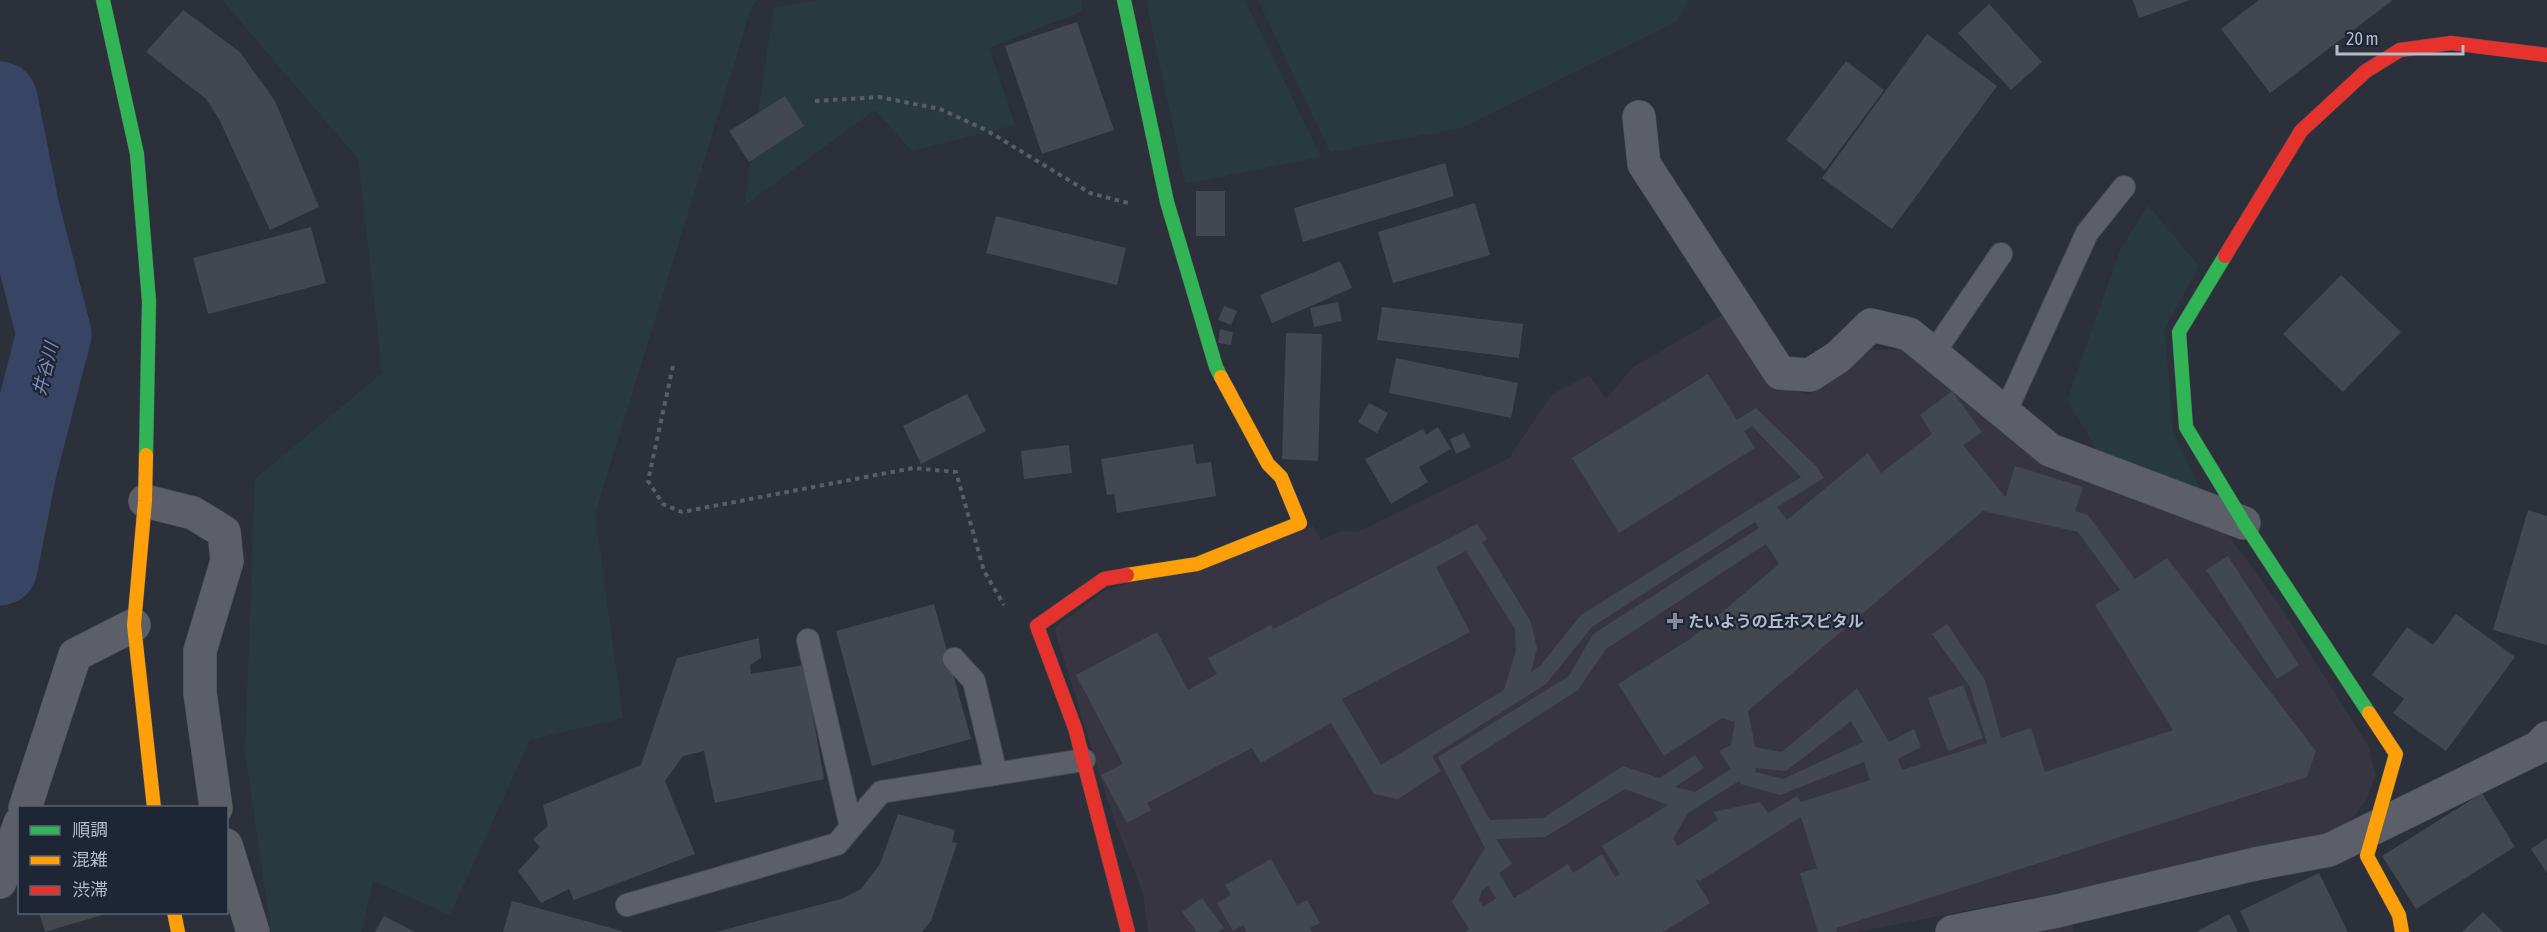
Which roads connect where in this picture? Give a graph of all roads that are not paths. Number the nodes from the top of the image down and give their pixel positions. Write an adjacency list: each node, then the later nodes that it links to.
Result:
1 (103, 0): 9 (street)
2 (1124, 0): 15 (street)
3 (2547, 54): 10 (street)
4 (1639, 117): 7 (street)
5 (2124, 187): 8 (lane)
6 (2001, 254): 7 (lane)
7 (1933, 354): 8 (street)
8 (2005, 413): 10 (street)
9 (146, 501): 11 (street); 19 (street)
10 (2244, 523): 21 (street)
11 (134, 625): 17 (street); 18 (street)
12 (808, 640): 20 (lane)
13 (954, 659): 16 (lane)
14 (2547, 738): 21 (street)
15 (1084, 760): 16 (lane); 30 (street)
16 (996, 774): 20 (lane)
17 (25, 806)
18 (154, 806)
19 (216, 806)
20 (851, 827): 25 (lane)
21 (2373, 828): 27 (street); 32 (street)
22 (18, 829): 24 (street)
23 (228, 851): 29 (street)
24 (0, 882)
25 (627, 905)
26 (174, 914): 28 (street)
27 (2060, 922): 31 (street)
28 (178, 932)
29 (253, 932)
30 (1128, 932)
31 (1952, 932)
32 (2402, 932)

